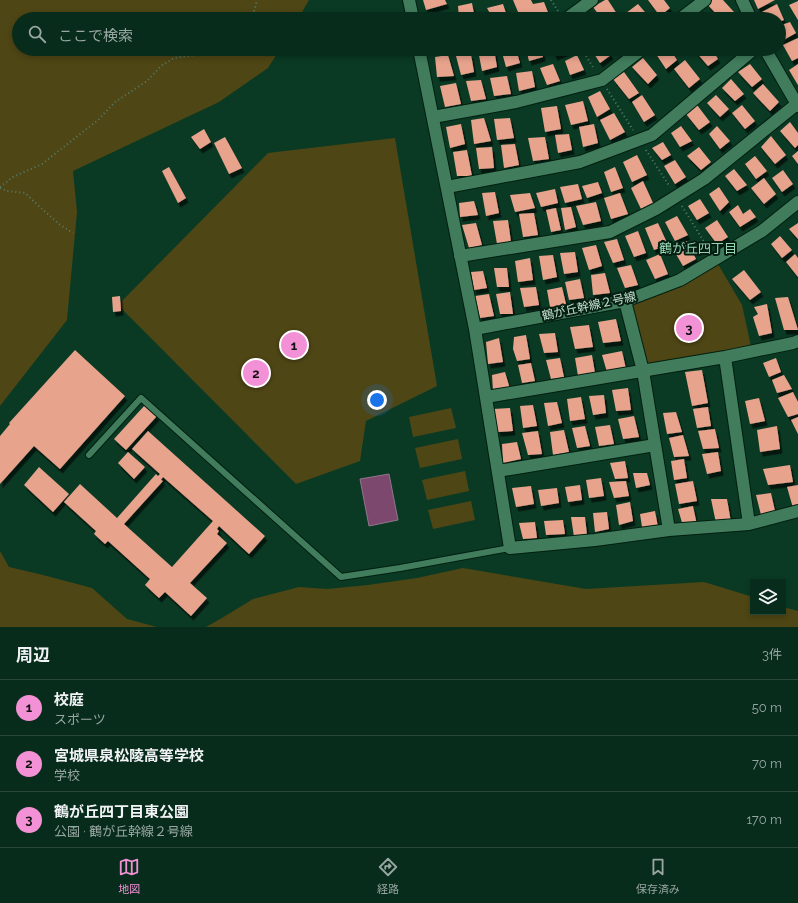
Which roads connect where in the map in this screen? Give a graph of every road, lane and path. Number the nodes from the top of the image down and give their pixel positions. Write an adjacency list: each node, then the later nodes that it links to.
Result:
1 (257, 0): 7 (path)
2 (409, 0): 8 (street)
3 (551, 0): 9 (path)
4 (592, 0): 10 (street)
5 (705, 0): 11 (street)
6 (742, 0): 12 (street)
7 (254, 12)
8 (412, 12)
9 (559, 12)
10 (570, 12)
11 (689, 12)
12 (748, 12)
13 (189, 56): 24 (path)
14 (420, 56): 21 (street)
15 (587, 56): 19 (path)
16 (633, 56): 19 (street)
17 (746, 56): 22 (street)
18 (769, 56): 20 (street)
19 (602, 80): 21 (street); 22 (path)
20 (798, 105): 25 (street)
21 (432, 117): 23 (street)
22 (639, 140): 23 (street); 25 (path)
23 (446, 187): 28 (street)
24 (0, 188): 27 (path)
25 (676, 197): 28 (street); 29 (path)
26 (798, 202): 29 (street, 鶴が丘幹線２号線)
27 (73, 233)
28 (460, 256): 31 (street)
29 (715, 259): 30 (street, 鶴が丘幹線２号線)
30 (625, 301): 31 (street, 鶴が丘幹線２号線); 34 (street)
31 (475, 329): 35 (street)
32 (796, 344): 33 (street)
33 (725, 357): 34 (street); 40 (street)
34 (643, 371): 35 (street); 36 (street)
35 (486, 397): 38 (street)
36 (655, 445): 38 (street); 41 (street)
37 (89, 455): 42 (lane)
38 (498, 471): 42 (street)
39 (798, 510): 40 (street)
40 (749, 524): 41 (street)
41 (669, 530): 42 (street)
42 (510, 548)

